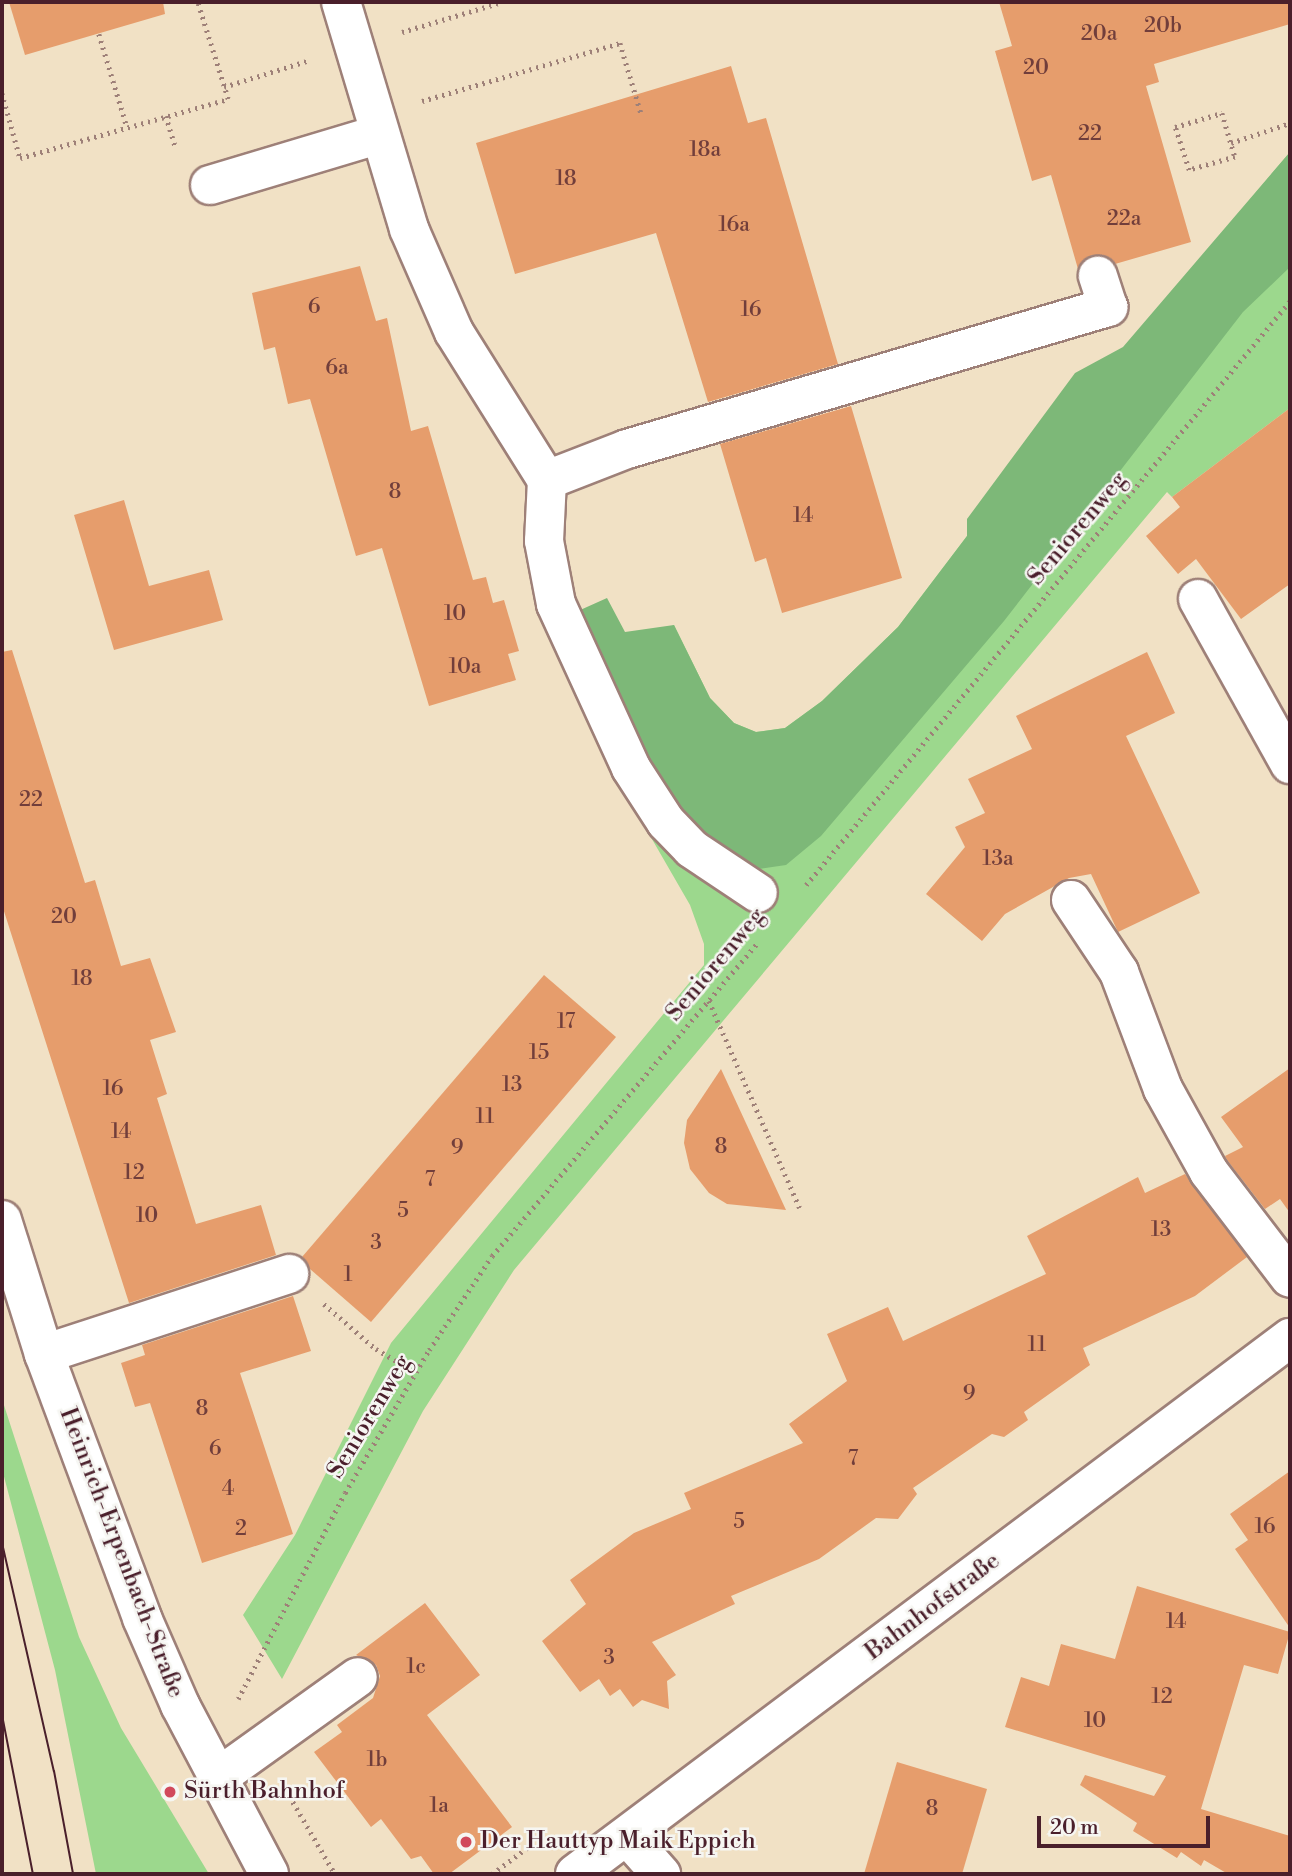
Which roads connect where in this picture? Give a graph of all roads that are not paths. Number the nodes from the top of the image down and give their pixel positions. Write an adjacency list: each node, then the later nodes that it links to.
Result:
1 (341, 2): 2 (street)
2 (377, 124): 3 (street); 5 (street)
3 (210, 185)
4 (1098, 276): 5 (street)
5 (547, 480): 8 (street)
6 (1198, 599): 7 (street)
7 (1290, 764)
8 (758, 893)
9 (1071, 900): 12 (street)
10 (2, 1220): 14 (street, Heinrich-Erpenbach-Straße)
11 (289, 1274): 14 (street)
12 (1290, 1278)
13 (1290, 1338): 17 (street, Bahnhofstraße)
14 (44, 1354): 16 (street, Heinrich-Erpenbach-Straße)
15 (358, 1677): 16 (street)
16 (217, 1779): 18 (street, Heinrich-Erpenbach-Straße)
17 (628, 1837): 19 (street, Bahnhofstraße); 20 (street)
18 (269, 1874)
19 (575, 1874)
20 (661, 1874)

